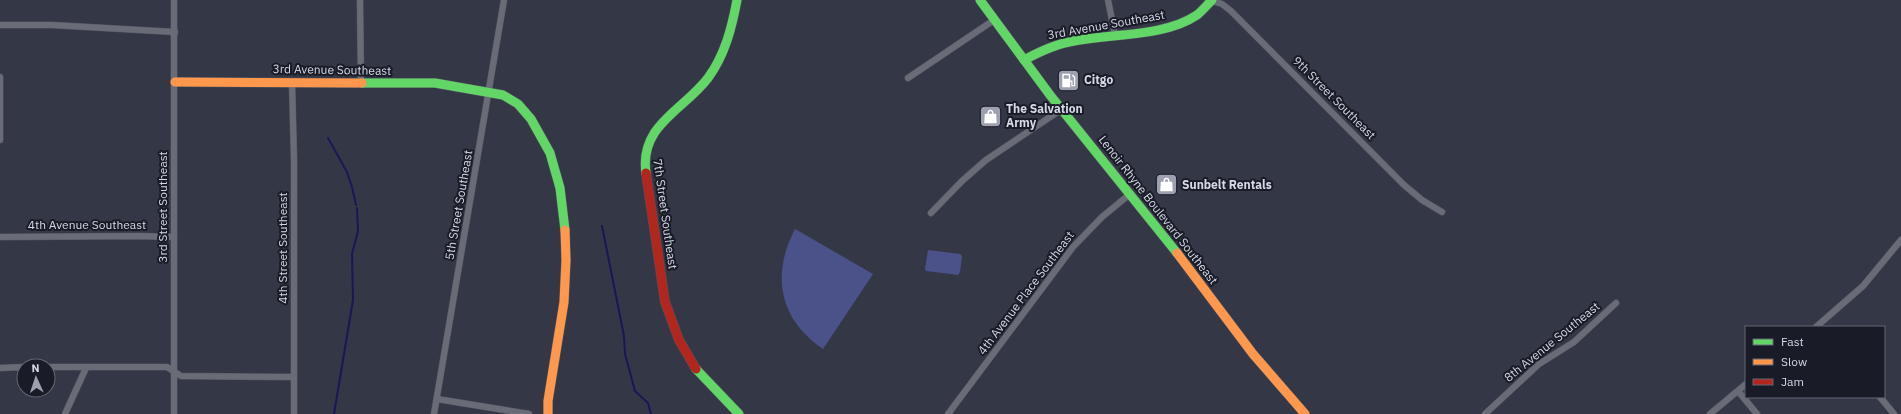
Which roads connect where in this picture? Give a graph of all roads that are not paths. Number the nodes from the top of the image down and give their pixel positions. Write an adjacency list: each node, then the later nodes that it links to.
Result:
1 (174, 0): 10 (street, 3rd Street Southeast)
2 (360, 0): 17 (street)
3 (504, 0): 18 (street, 5th Street Southeast)
4 (737, 0): 47 (street, 7th Street Southeast)
5 (980, 0): 8 (street, Lenoir Rhyne Boulevard Southeast)
6 (1108, 0): 11 (street)
7 (1212, 0): 11 (street, 3rd Avenue Southeast); 22 (street, 9th Street Southeast)
8 (994, 20): 12 (street, Lenoir Rhyne Boulevard Southeast); 14 (street)
9 (0, 25): 10 (street)
10 (174, 32): 15 (street, 3rd Street Southeast)
11 (1114, 35): 12 (street, 3rd Avenue Southeast)
12 (1024, 60): 19 (street, Lenoir Rhyne Boulevard Southeast)
13 (0, 77): 20 (street)
14 (908, 78)
15 (174, 82): 16 (street, 3rd Avenue Southeast); 25 (street, 3rd Street Southeast)
16 (292, 82): 17 (street, 3rd Avenue Southeast); 36 (street, 4th Street Southeast)
17 (361, 83): 18 (street, 3rd Avenue Southeast)
18 (489, 92): 40 (street, 5th Street Southeast); 46 (street, 3rd Avenue Southeast)
19 (1062, 109): 21 (street, Lenoir Rhyne Boulevard Southeast); 23 (street)
20 (0, 140)
21 (1130, 194): 48 (street, 4th Avenue Place Southeast); 49 (street, Lenoir Rhyne Boulevard Southeast)
22 (1442, 212)
23 (931, 213)
24 (0, 237): 25 (street, 4th Avenue Southeast)
25 (174, 237): 35 (street, 3rd Street Southeast)
26 (1901, 240): 27 (street)
27 (1894, 250): 28 (street); 30 (street)
28 (1901, 254)
29 (1616, 303): 50 (street, 8th Avenue Southeast)
30 (1820, 326)
31 (56, 367): 34 (street)
32 (0, 368): 33 (street)
33 (16, 368)
34 (86, 368): 35 (street); 41 (street)
35 (174, 371): 36 (street); 42 (street, 3rd Street Southeast)
36 (293, 376): 43 (street, 4th Street Southeast)
37 (1745, 385): 38 (street)
38 (1738, 391): 51 (street); 52 (street)
39 (1881, 398): 53 (street)
40 (437, 399): 44 (street, 5th Street Southeast); 45 (street)
41 (65, 414)
42 (174, 414)
43 (294, 414)
44 (434, 414)
45 (529, 414)
46 (548, 414)
47 (739, 414)
48 (948, 414)
49 (1304, 414)
50 (1484, 414)
51 (1710, 414)
52 (1757, 414)
53 (1894, 414)

